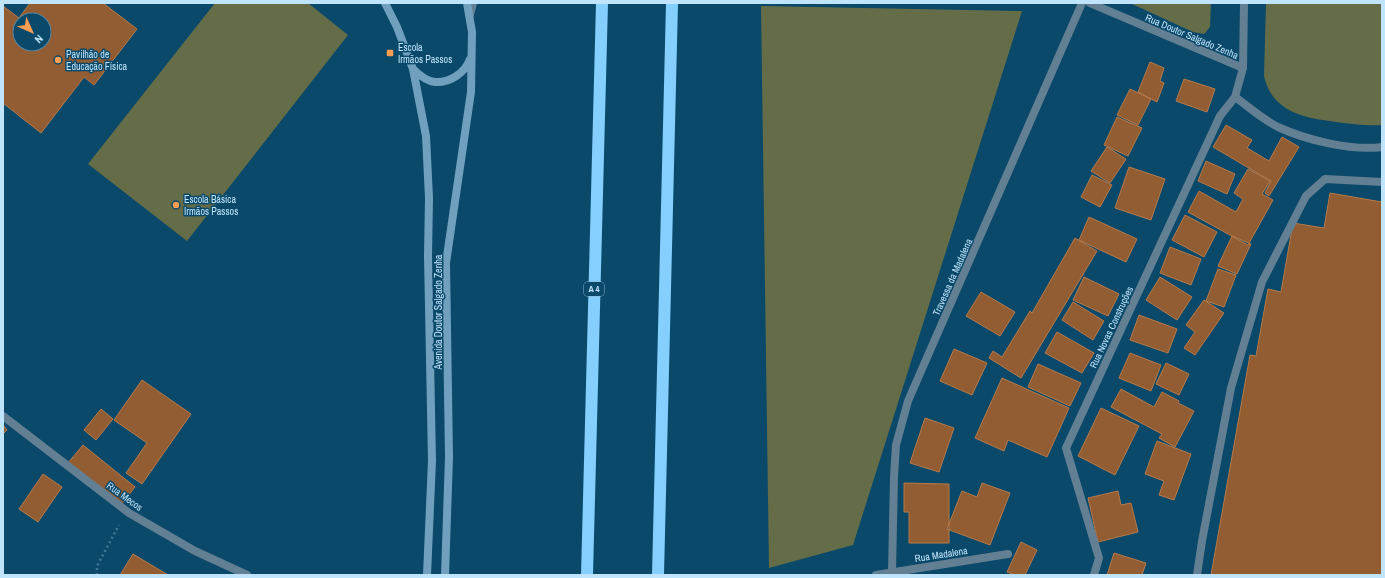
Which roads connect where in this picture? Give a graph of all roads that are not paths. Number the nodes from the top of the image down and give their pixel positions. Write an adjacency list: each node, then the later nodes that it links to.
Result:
1 (385, 3): 12 (main road, Avenida Doutor Salgado Zenha)
2 (467, 3): 9 (main road, Avenida Doutor Salgado Zenha)
3 (473, 3): 9 (street)
4 (602, 3): 22 (highway, A 4)
5 (672, 3): 23 (highway)
6 (1082, 3): 18 (street, Travessa da Madalena)
7 (1090, 3): 11 (street, Rua Doutor Salgado Zenha)
8 (1244, 3): 11 (street)
9 (470, 15): 10 (main road, Avenida Doutor Salgado Zenha)
10 (472, 50): 12 (main road, Avenida Doutor Salgado Zenha); 21 (main road, Avenida Doutor Salgado Zenha)
11 (1243, 68): 13 (street)
12 (413, 69): 20 (main road, Avenida Doutor Salgado Zenha)
13 (1235, 97): 14 (street); 25 (street, Rua Novas Construções)
14 (1382, 147)
15 (1382, 182): 26 (street)
16 (3, 416): 19 (street, Rua Mecos)
17 (1008, 554): 18 (street, Rua Madalena)
18 (892, 572): 24 (street, Rua Madalena)
19 (246, 575)
20 (427, 575)
21 (445, 575)
22 (587, 575)
23 (658, 575)
24 (876, 575)
25 (1094, 575)
26 (1197, 575)

